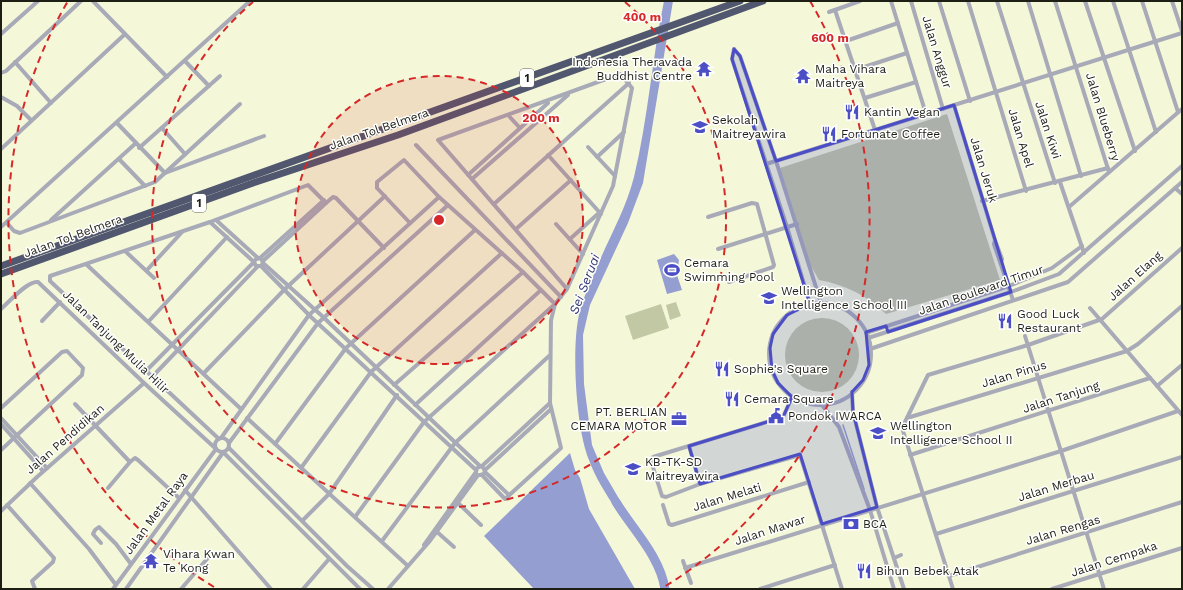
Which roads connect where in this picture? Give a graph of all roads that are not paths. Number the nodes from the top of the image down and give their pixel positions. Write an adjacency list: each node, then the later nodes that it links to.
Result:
1 (38, 1): 23 (street)
2 (81, 1): 31 (street)
3 (93, 1): 24 (street)
4 (250, 1): 30 (street)
5 (740, 1): 128 (highway, Jalan Tol Belmera / 1)
6 (763, 1): 131 (highway, Jalan Tol Belmera / 1)
7 (860, 1): 19 (street)
8 (891, 1): 21 (street)
9 (911, 1): 52 (street, Jalan Anggur)
10 (939, 1): 47 (street)
11 (968, 1): 43 (street, Jalan Apel)
12 (998, 1): 40 (street, Jalan Kiwi)
13 (1028, 1): 35 (street)
14 (1055, 1): 32 (street, Jalan Blueberry)
15 (1085, 1): 29 (street)
16 (1113, 1): 27 (street)
17 (1142, 1): 26 (street)
18 (1172, 1): 22 (street)
19 (835, 10): 20 (street); 25 (street)
20 (829, 12)
21 (898, 23): 25 (street); 28 (street)
22 (1182, 32): 26 (street)
23 (1, 34)
24 (124, 35): 37 (street); 48 (street)
25 (846, 41): 33 (street)
26 (1155, 42): 27 (street); 54 (street)
27 (1129, 50): 29 (street); 63 (street)
28 (907, 53): 33 (street); 38 (street)
29 (1103, 58): 32 (street); 70 (street)
30 (185, 61): 37 (street); 41 (street)
31 (15, 62): 34 (street); 48 (street)
32 (1077, 67): 35 (street); 78 (street, Jalan Blueberry)
33 (855, 70): 45 (street)
34 (1, 73)
35 (1051, 75): 40 (street); 82 (street)
36 (220, 76): 41 (street)
37 (167, 78): 58 (street)
38 (916, 82): 45 (street); 55 (street)
39 (629, 83): 42 (street); 62 (street); 72 (street)
40 (1023, 84): 43 (street); 86 (street, Jalan Kiwi)
41 (209, 86): 59 (street)
42 (571, 92): 46 (street); 83 (street)
43 (996, 92): 47 (street); 90 (street, Jalan Apel)
44 (1, 97): 57 (street)
45 (865, 98): 61 (street)
46 (550, 101): 56 (street); 60 (street)
47 (970, 101): 50 (street)
48 (51, 103): 57 (street)
49 (240, 104): 71 (street)
50 (954, 106): 52 (street); 94 (street, Jalan Jeruk)
51 (757, 107): 53 (street); 53 (street); 75 (street)
52 (943, 109): 55 (street)
53 (748, 110): 76 (street)
54 (1180, 111): 63 (street)
55 (926, 114): 61 (street)
56 (508, 115): 60 (street); 80 (street)
57 (31, 120): 69 (street)
58 (117, 123): 65 (street); 105 (street)
59 (162, 128): 68 (street); 71 (street)
60 (520, 128): 80 (street)
61 (875, 130): 75 (street)
62 (624, 132): 73 (street); 81 (street)
63 (1156, 132): 70 (street)
64 (264, 136): 79 (street)
65 (136, 144): 68 (street); 74 (street)
66 (416, 145): 140 (street)
67 (588, 147): 73 (street)
68 (140, 148): 79 (street)
69 (1, 149)
70 (1135, 151): 78 (street)
71 (185, 154): 79 (street)
72 (548, 155): 84 (street); 96 (street)
73 (597, 157): 81 (street)
74 (119, 159): 88 (street); 103 (street)
75 (776, 161): 76 (street); 108 (street)
76 (766, 164): 110 (street)
77 (1182, 166): 123 (street, Jalan Boulevard Timur)
78 (1108, 170): 82 (street); 98 (street)
79 (165, 173): 88 (street)
80 (468, 175): 83 (street)
81 (615, 176): 99 (street)
82 (1081, 176): 85 (street)
83 (472, 179): 96 (street)
84 (571, 180): 99 (street); 113 (street)
85 (1060, 182): 86 (street); 98 (street)
86 (1055, 183): 90 (street)
87 (1181, 184): 89 (street, Jalan Boulevard Timur)
88 (146, 186): 103 (street)
89 (1175, 188): 91 (street); 141 (street, Jalan Boulevard Timur)
90 (1026, 190): 94 (street)
91 (1182, 194)
92 (385, 196): 93 (street); 102 (street); 106 (street)
93 (439, 197): 97 (street); 106 (street)
94 (982, 201): 135 (street, Jalan Jeruk)
95 (325, 202): 101 (street); 102 (street); 126 (street)
96 (494, 204): 113 (street)
97 (448, 205): 112 (street); 151 (street)
98 (1069, 207): 117 (street)
99 (600, 213): 116 (street); 124 (street)
100 (708, 217): 114 (street)
101 (216, 220): 104 (street); 126 (street)
102 (359, 221): 118 (street); 134 (street)
103 (49, 222): 105 (street)
104 (210, 222): 111 (street); 115 (street)
105 (7, 223): 109 (street)
106 (410, 223): 118 (street)
107 (556, 224): 116 (street)
108 (797, 224): 110 (street); 143 (street)
109 (1, 227)
110 (787, 228): 114 (street); 145 (street)
111 (183, 230): 121 (street); 129 (street)
112 (475, 230): 122 (street); 162 (street)
113 (516, 230): 136 (street)
114 (766, 234): 120 (street); 133 (street)
115 (227, 237): 125 (street); 154 (street)
116 (570, 239): 124 (street)
117 (1082, 246): 123 (street); 135 (street, Jalan Boulevard Timur)
118 (384, 248): 149 (street)
119 (1182, 248): 152 (street, Jalan Elang)
120 (718, 249)
121 (125, 251): 127 (street); 129 (street)
122 (502, 253): 130 (street); 171 (street)
123 (1084, 253): 139 (street, Jalan Boulevard Timur)
124 (583, 254): 136 (street)
125 (254, 262): 126 (street); 163 (street)
126 (261, 262): 134 (street); 137 (street); 166 (street)
127 (87, 265): 154 (street); 172 (street)
128 (1, 266)
129 (147, 270): 132 (street)
130 (522, 272): 138 (street); 179 (street)
131 (1, 274)
132 (154, 278)
133 (729, 282)
134 (288, 286): 137 (street); 149 (street)
135 (1009, 286): 139 (street, Jalan Jeruk); 156 (street, Jalan Boulevard Timur)
136 (567, 289): 140 (street)
137 (284, 290): 150 (street); 174 (street)
138 (541, 290): 144 (street); 187 (street)
139 (1011, 292): 141 (street, Jalan Jeruk); 158 (street, Jalan Boulevard Timur)
140 (561, 297): 144 (street)
141 (1013, 300): 161 (street, Jalan Boulevard Timur)
142 (60, 302): 148 (street, Jalan Tanjung Mulia Hilir); 153 (street); 178 (street, Jalan Tanjung Mulia Hilir)
143 (821, 303): 145 (street); 157 (street)
144 (555, 304): 169 (street); 197 (street)
145 (810, 304): 184 (street)
146 (1182, 306): 168 (street, Jalan Pinus)
147 (1090, 308): 152 (street)
148 (1, 309)
149 (316, 310): 150 (street); 151 (street)
150 (310, 316): 155 (street); 190 (street)
151 (322, 316): 155 (street); 162 (street)
152 (1102, 319): 164 (street); 168 (street)
153 (42, 321)
154 (148, 321): 163 (street)
155 (317, 322): 165 (street); 196 (street)
156 (886, 326): 157 (street, Jalan Boulevard Timur); 158 (street)
157 (866, 332): 160 (street)
158 (888, 332): 160 (street, Jalan Boulevard Timur); 161 (street)
159 (1025, 336): 164 (street)
160 (868, 338): 167 (street)
161 (891, 342): 167 (street, Jalan Boulevard Timur)
162 (351, 343): 165 (street); 171 (street)
163 (172, 344): 166 (street); 172 (street)
164 (1028, 345): 176 (street); 198 (street)
165 (346, 348): 173 (street); 204 (street)
166 (177, 349): 174 (street); 175 (street)
167 (870, 349): 182 (street)
168 (1126, 351): 176 (street, Jalan Pinus); 177 (street)
169 (549, 356): 185 (street); 205 (street)
170 (1182, 365): 180 (street)
171 (376, 367): 173 (street); 179 (street)
172 (146, 371): 175 (street)
173 (371, 372): 183 (street); 215 (street)
174 (204, 373): 190 (street)
175 (152, 377): 203 (street)
176 (1038, 377): 192 (street); 198 (street, Jalan Pinus)
177 (1150, 378): 180 (street); 192 (street, Jalan Tanjung)
178 (144, 383): 201 (street, Jalan Pendidikan); 208 (street, Jalan Tanjung Mulia Hilir)
179 (394, 385): 181 (street)
180 (1157, 386): 193 (street)
181 (400, 391): 183 (street); 187 (street)
182 (852, 392): 188 (street); 231 (street)
183 (396, 396): 199 (street); 225 (street)
184 (792, 397): 188 (street); 207 (street)
185 (550, 403): 191 (street); 217 (street)
186 (75, 404): 201 (street)
187 (415, 405): 197 (street)
188 (822, 405): 232 (street)
189 (1, 408): 202 (street)
190 (241, 408): 203 (street)
191 (550, 410): 217 (street); 217 (street)
192 (1049, 411): 210 (street); 212 (street, Jalan Tanjung)
193 (1178, 411): 194 (street); 210 (street, Jalan Mawar)
194 (1182, 415)
195 (1, 418): 202 (street)
196 (247, 418): 204 (street); 206 (street)
197 (429, 418): 199 (street); 205 (street)
198 (907, 418): 212 (street)
199 (424, 422): 205 (street); 234 (street)
200 (1, 424): 202 (street)
201 (95, 426): 214 (street); 216 (street, Jalan Pendidikan)
202 (15, 437): 209 (street); 216 (street)
203 (220, 438): 206 (street); 208 (street)
204 (275, 444): 215 (street)
205 (453, 444): 217 (street); 243 (street)
206 (229, 445): 211 (street); 235 (street)
207 (689, 446): 220 (street); 220 (street)
208 (215, 448): 211 (street); 223 (street, Jalan Metal Raya)
209 (1, 450)
210 (1061, 450): 222 (street); 224 (street, Jalan Mawar)
211 (223, 453): 223 (street); 251 (street)
212 (910, 455): 224 (street)
213 (1182, 457): 222 (street, Jalan Merbau)
214 (130, 462): 221 (street); 226 (street)
215 (301, 468): 225 (street)
216 (45, 470): 219 (street, Jalan Pendidikan)
217 (481, 471): 227 (street)
218 (809, 482): 220 (street); 230 (street, Jalan Melati); 237 (street)
219 (30, 483): 229 (street, Jalan Pendidikan); 265 (street)
220 (700, 484)
221 (108, 488)
222 (1074, 491): 241 (street); 242 (street, Jalan Merbau)
223 (189, 493): 226 (street, Jalan Metal Raya); 239 (street); 269 (street)
224 (922, 493): 231 (street, Jalan Mawar); 242 (street)
225 (328, 494): 234 (street); 235 (street)
226 (179, 498): 236 (street, Jalan Metal Raya)
227 (456, 502): 238 (street); 240 (street)
228 (1182, 502): 241 (street, Jalan Rengas)
229 (7, 505): 233 (street, Jalan Pendidikan); 266 (street)
230 (663, 505)
231 (877, 507): 232 (street, Jalan Mawar); 249 (street)
232 (870, 510): 237 (street, Jalan Mawar); 259 (street)
233 (1, 511)
234 (355, 517): 243 (street)
235 (303, 520): 272 (street)
236 (160, 524): 239 (street); 248 (street, Jalan Metal Raya)
237 (822, 524): 256 (street); 257 (street, Jalan Mawar)
238 (481, 525)
239 (166, 531): 254 (street)
240 (436, 531): 245 (street); 255 (street)
241 (1087, 532): 261 (street); 263 (street, Jalan Rengas)
242 (936, 534): 263 (street)
243 (382, 542): 255 (street)
244 (100, 543): 253 (street)
245 (454, 547)
246 (1182, 548): 261 (street, Jalan Cempaka)
247 (901, 555): 249 (street)
248 (137, 557): 253 (street, Jalan Metal Raya); 254 (street)
249 (894, 558): 277 (street)
250 (207, 559): 268 (street)
251 (329, 559): 270 (street); 271 (street)
252 (683, 561): 257 (street)
253 (131, 564): 258 (street, Jalan Metal Raya)
254 (144, 564): 262 (street)
255 (408, 566): 273 (street)
256 (835, 566): 274 (street); 275 (street)
257 (685, 568): 264 (street)
258 (128, 569): 262 (street); 265 (street, Jalan Metal Raya)
259 (889, 571): 260 (street); 276 (street)
260 (881, 574)
261 (1100, 574): 279 (street, Jalan Cempaka); 280 (street)
262 (136, 576): 267 (street)
263 (949, 576): 278 (street)
264 (691, 583)
265 (115, 588)
266 (35, 589)
267 (126, 589)
268 (181, 589)
269 (271, 589)
270 (304, 589)
271 (360, 589)
272 (373, 589)
273 (388, 589)
274 (760, 589)
275 (842, 589)
276 (894, 589)
277 (904, 589)
278 (953, 589)
279 (1052, 589)
280 (1104, 589)

